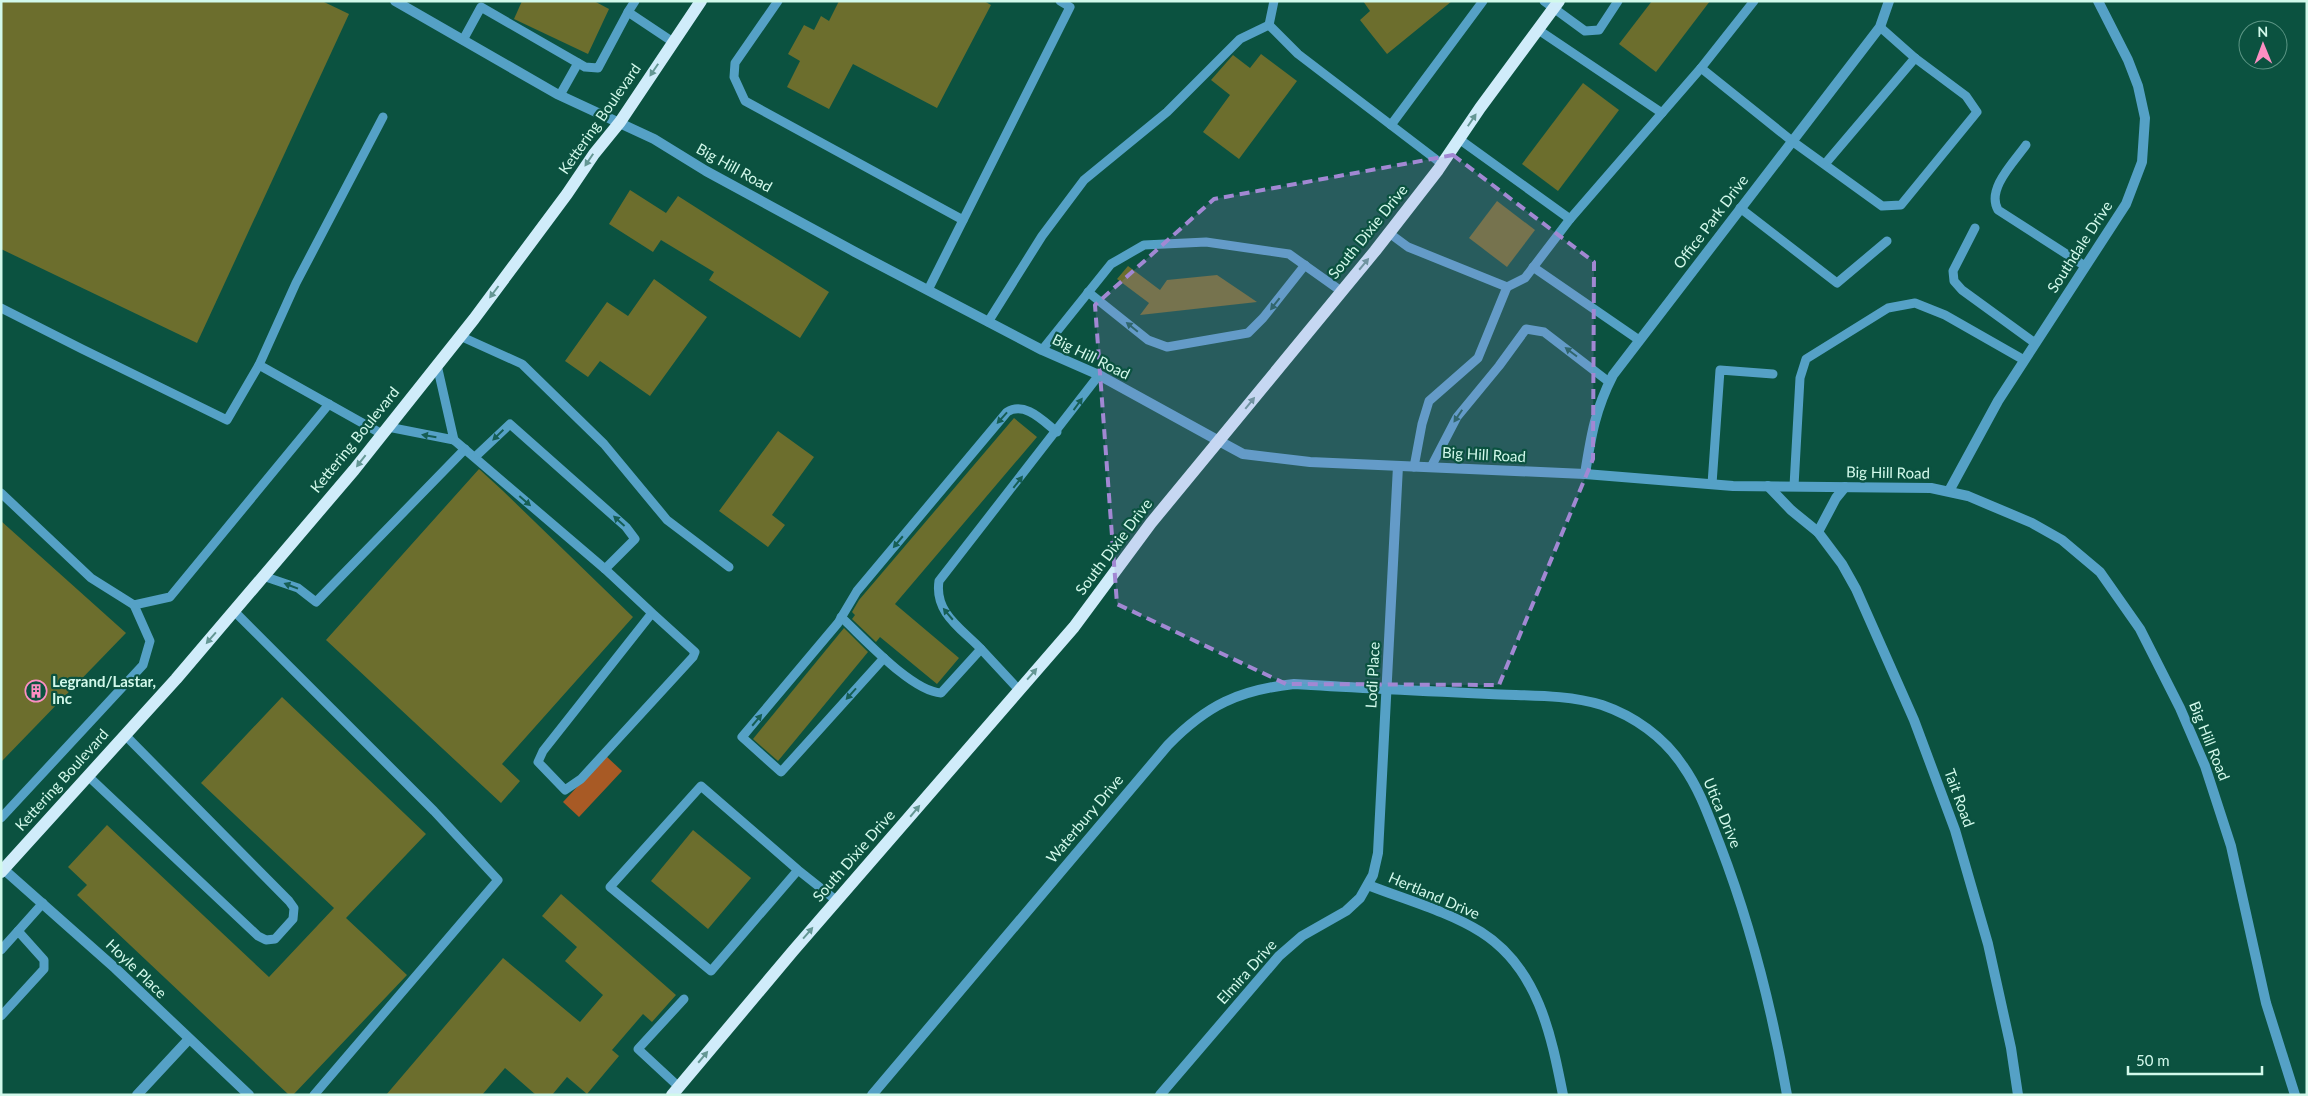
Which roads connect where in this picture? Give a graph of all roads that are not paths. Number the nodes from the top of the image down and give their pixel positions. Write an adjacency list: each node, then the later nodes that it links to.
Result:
1 (395, 1): 18 (street, Big Hill Road)
2 (635, 1): 14 (lane)
3 (701, 1): 19 (main road, Kettering Boulevard)
4 (778, 1): 35 (lane)
5 (1060, 1): 12 (lane)
6 (1274, 1): 15 (lane)
7 (1483, 1): 27 (lane)
8 (1618, 1): 13 (lane)
9 (1754, 1): 22 (lane)
10 (1889, 1): 16 (street, Office Park Drive)
11 (2098, 1): 40 (street, Southdale Drive)
12 (1072, 4): 35 (lane)
13 (1552, 4): 17 (main road, South Dixie Drive)
14 (628, 12): 19 (lane); 21 (lane)
15 (1269, 25): 27 (lane); 47 (lane)
16 (1880, 27): 20 (lane); 29 (street, Office Park Drive)
17 (1537, 29): 24 (lane); 28 (main road, South Dixie Drive, one-way to 17)
18 (463, 40): 21 (lane); 23 (street, Big Hill Road)
19 (673, 42): 26 (main road, Kettering Boulevard, one-way to 26)
20 (1915, 58): 32 (lane); 32 (lane)
21 (578, 63): 23 (lane)
22 (1701, 68): 24 (lane); 29 (lane)
23 (560, 95): 26 (street, Big Hill Road)
24 (1662, 113): 34 (lane)
25 (383, 117): 53 (lane)
26 (620, 122): 43 (street, Big Hill Road); 48 (main road, Kettering Boulevard, one-way to 48)
27 (1391, 125): 31 (lane)
28 (1459, 139): 31 (main road, South Dixie Drive); 34 (lane)
29 (1792, 141): 32 (lane); 33 (street, Office Park Drive)
30 (2026, 145): 40 (lane)
31 (1442, 164): 37 (main road, South Dixie Drive)
32 (1825, 164)
33 (1740, 208): 38 (lane); 49 (street, Office Park Drive)
34 (1570, 219): 41 (lane)
35 (964, 220): 43 (lane)
36 (1975, 228): 50 (lane)
37 (1389, 233): 42 (lane); 44 (main road, South Dixie Drive, one-way to 37)
38 (1887, 241)
39 (1305, 265): 44 (lane); 45 (lane); 45 (lane, one-way to 45)
40 (2085, 266): 50 (street, Southdale Drive)
41 (1534, 267): 42 (lane); 49 (lane)
42 (1506, 286): 66 (lane)
43 (928, 290): 47 (street, Big Hill Road)
44 (1341, 291): 62 (main road, South Dixie Drive, one-way to 44)
45 (1088, 292): 51 (lane)
46 (1, 308): 53 (lane)
47 (988, 322): 51 (street, Big Hill Road)
48 (460, 336): 54 (main road, Kettering Boulevard); 76 (lane)
49 (1639, 340): 57 (street, Office Park Drive)
50 (2035, 343): 52 (street, Southdale Drive)
51 (1042, 350): 56 (street, Big Hill Road)
52 (2024, 360): 71 (lane); 73 (street, Southdale Drive)
53 (259, 365): 58 (lane)
54 (437, 365): 59 (main road, Kettering Boulevard); 61 (lane)
55 (1773, 374): 69 (lane)
56 (1099, 375): 60 (lane, one-way to 56); 62 (street, Big Hill Road)
57 (1609, 382): 67 (lane, one-way to 67); 68 (street, Office Park Drive)
58 (328, 404): 59 (lane); 79 (lane)
59 (385, 430): 61 (lane, one-way to 59); 78 (main road, Kettering Boulevard, one-way to 78)
60 (1057, 432): 82 (lane, one-way to 82); 83 (lane, one-way to 60)
61 (454, 440): 63 (lane)
62 (1219, 441): 65 (street, Big Hill Road); 86 (main road, South Dixie Drive, one-way to 62)
63 (465, 449): 64 (lane); 78 (lane, one-way to 78)
64 (475, 458): 77 (lane, one-way to 77); 77 (lane, one-way to 64)
65 (1398, 466): 66 (street, Big Hill Road); 85 (street, Lodi Place)
66 (1414, 467): 67 (street, Big Hill Road)
67 (1431, 467): 68 (street, Big Hill Road)
68 (1585, 474): 69 (street, Big Hill Road)
69 (1712, 484): 70 (street, Big Hill Road)
70 (1768, 486): 71 (street, Big Hill Road); 75 (street, Tait Road)
71 (1794, 486): 72 (street, Big Hill Road)
72 (1845, 487): 73 (street, Big Hill Road); 75 (street)
73 (1950, 491): 109 (street, Big Hill Road)
74 (1, 493): 79 (lane)
75 (1818, 532): 108 (street, Tait Road)
76 (729, 567)
77 (605, 570): 81 (lane)
78 (263, 576): 80 (main road, Kettering Boulevard)
79 (134, 605): 89 (lane)
80 (234, 611): 87 (main road, Kettering Boulevard, one-way to 87); 103 (lane)
81 (652, 613): 81 (lane)
82 (841, 617): 84 (lane); 84 (lane, one-way to 82)
83 (981, 649): 84 (lane); 86 (lane)
84 (884, 658)
85 (1387, 689): 92 (street, Lodi Place); 104 (street, Waterbury Drive); 107 (street, Utica Drive)
86 (1019, 690): 93 (main road, South Dixie Drive, one-way to 86)
87 (125, 735): 88 (main road, Kettering Boulevard); 88 (lane)
88 (88, 776): 90 (main road, Kettering Boulevard)
89 (1, 818)
90 (2, 869): 94 (street, Hoyle Place)
91 (798, 870): 91 (lane); 93 (lane)
92 (1368, 885): 105 (street, Elmira Drive); 106 (street, Hertland Drive)
93 (837, 901): 100 (main road, South Dixie Drive, one-way to 93)
94 (43, 903): 95 (lane); 99 (street, Hoyle Place)
95 (18, 932): 96 (lane); 98 (lane)
96 (1, 950)
97 (684, 999): 100 (lane)
98 (1, 1016)
99 (189, 1039): 101 (street); 102 (street, Hoyle Place)
100 (675, 1091)
101 (137, 1095)
102 (249, 1095)
103 (314, 1095)
104 (872, 1095)
105 (1160, 1095)
106 (1563, 1095)
107 (1787, 1095)
108 (2018, 1095)
109 (2295, 1095)

